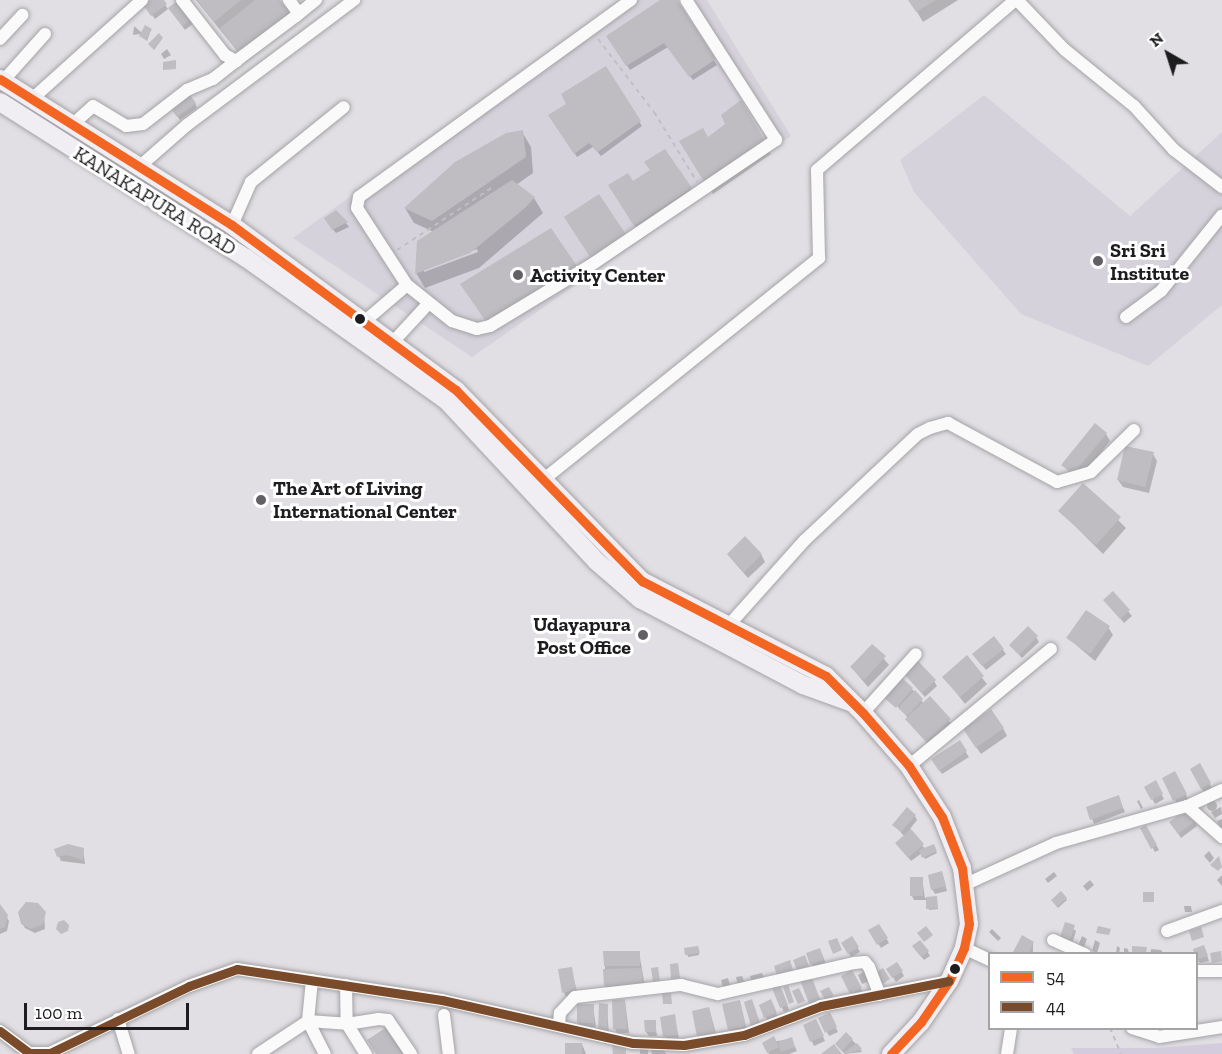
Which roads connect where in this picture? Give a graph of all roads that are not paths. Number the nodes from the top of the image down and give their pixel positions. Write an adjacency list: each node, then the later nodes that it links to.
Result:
1 (142, 0): 15 (street)
2 (182, 0): 13 (street)
3 (289, 0): 10 (street)
4 (316, 0): 10 (street)
5 (354, 0): 21 (street)
6 (631, 0): 25 (street)
7 (686, 0): 26 (street)
8 (1016, 0): 22 (street); 31 (street)
9 (22, 15): 12 (street)
10 (296, 16): 13 (street)
11 (45, 34): 14 (street)
12 (0, 39)
13 (236, 62): 18 (street)
14 (2, 80): 15 (highway, KANAKAPURA ROAD)
15 (32, 99): 18 (highway, KANAKAPURA ROAD)
16 (0, 102): 20 (highway, KANAKAPURA ROAD)
17 (344, 106): 24 (street)
18 (72, 125): 19 (highway, KANAKAPURA ROAD)
19 (107, 147): 20 (highway); 21 (highway, KANAKAPURA ROAD)
20 (95, 165): 31 (highway, KANAKAPURA ROAD)
21 (139, 167): 24 (highway, KANAKAPURA ROAD)
22 (1222, 187)
23 (1222, 215): 27 (street)
24 (232, 225): 28 (highway, KANAKAPURA ROAD)
25 (407, 285): 26 (street); 28 (street)
26 (429, 303): 29 (street)
27 (1126, 317)
28 (365, 321): 29 (highway, KANAKAPURA ROAD)
29 (393, 342): 31 (highway, KANAKAPURA ROAD)
30 (1134, 430): 33 (street)
31 (538, 484): 32 (highway, KANAKAPURA ROAD)
32 (666, 604): 33 (highway, KANAKAPURA ROAD); 36 (highway, KANAKAPURA ROAD)
33 (728, 626): 36 (highway, KANAKAPURA ROAD)
34 (1052, 650): 37 (street)
35 (916, 654): 36 (street)
36 (858, 708): 37 (highway, KANAKAPURA ROAD)
37 (909, 765): 41 (highway, KANAKAPURA ROAD)
38 (1222, 790): 39 (street)
39 (1187, 806): 40 (street); 41 (street)
40 (1222, 837)
41 (966, 884): 45 (highway, KANAKAPURA ROAD)
42 (1222, 911): 43 (street)
43 (1167, 931)
44 (1053, 940): 46 (street)
45 (964, 948): 47 (street); 51 (highway, KANAKAPURA ROAD)
46 (1080, 952)
47 (988, 959)
48 (1198, 971): 49 (street)
49 (1222, 971)
50 (312, 980): 52 (street); 55 (street); 56 (street)
51 (949, 981): 53 (street); 71 (highway, KANAKAPURA ROAD)
52 (346, 985): 57 (street); 58 (street)
53 (880, 995): 58 (street); 58 (street)
54 (444, 1015): 70 (street)
55 (118, 1019): 63 (street); 65 (street)
56 (308, 1022): 57 (street); 66 (street); 67 (street)
57 (347, 1024): 68 (street); 69 (street)
58 (559, 1026)
59 (1222, 1027): 61 (street)
60 (1011, 1030): 72 (street)
61 (1135, 1030)
62 (0, 1031): 63 (street)
63 (13, 1041): 64 (street)
64 (12, 1054)
65 (129, 1054)
66 (258, 1054)
67 (325, 1054)
68 (366, 1054)
69 (411, 1054)
70 (449, 1054)
71 (891, 1054)
72 (1007, 1054)

